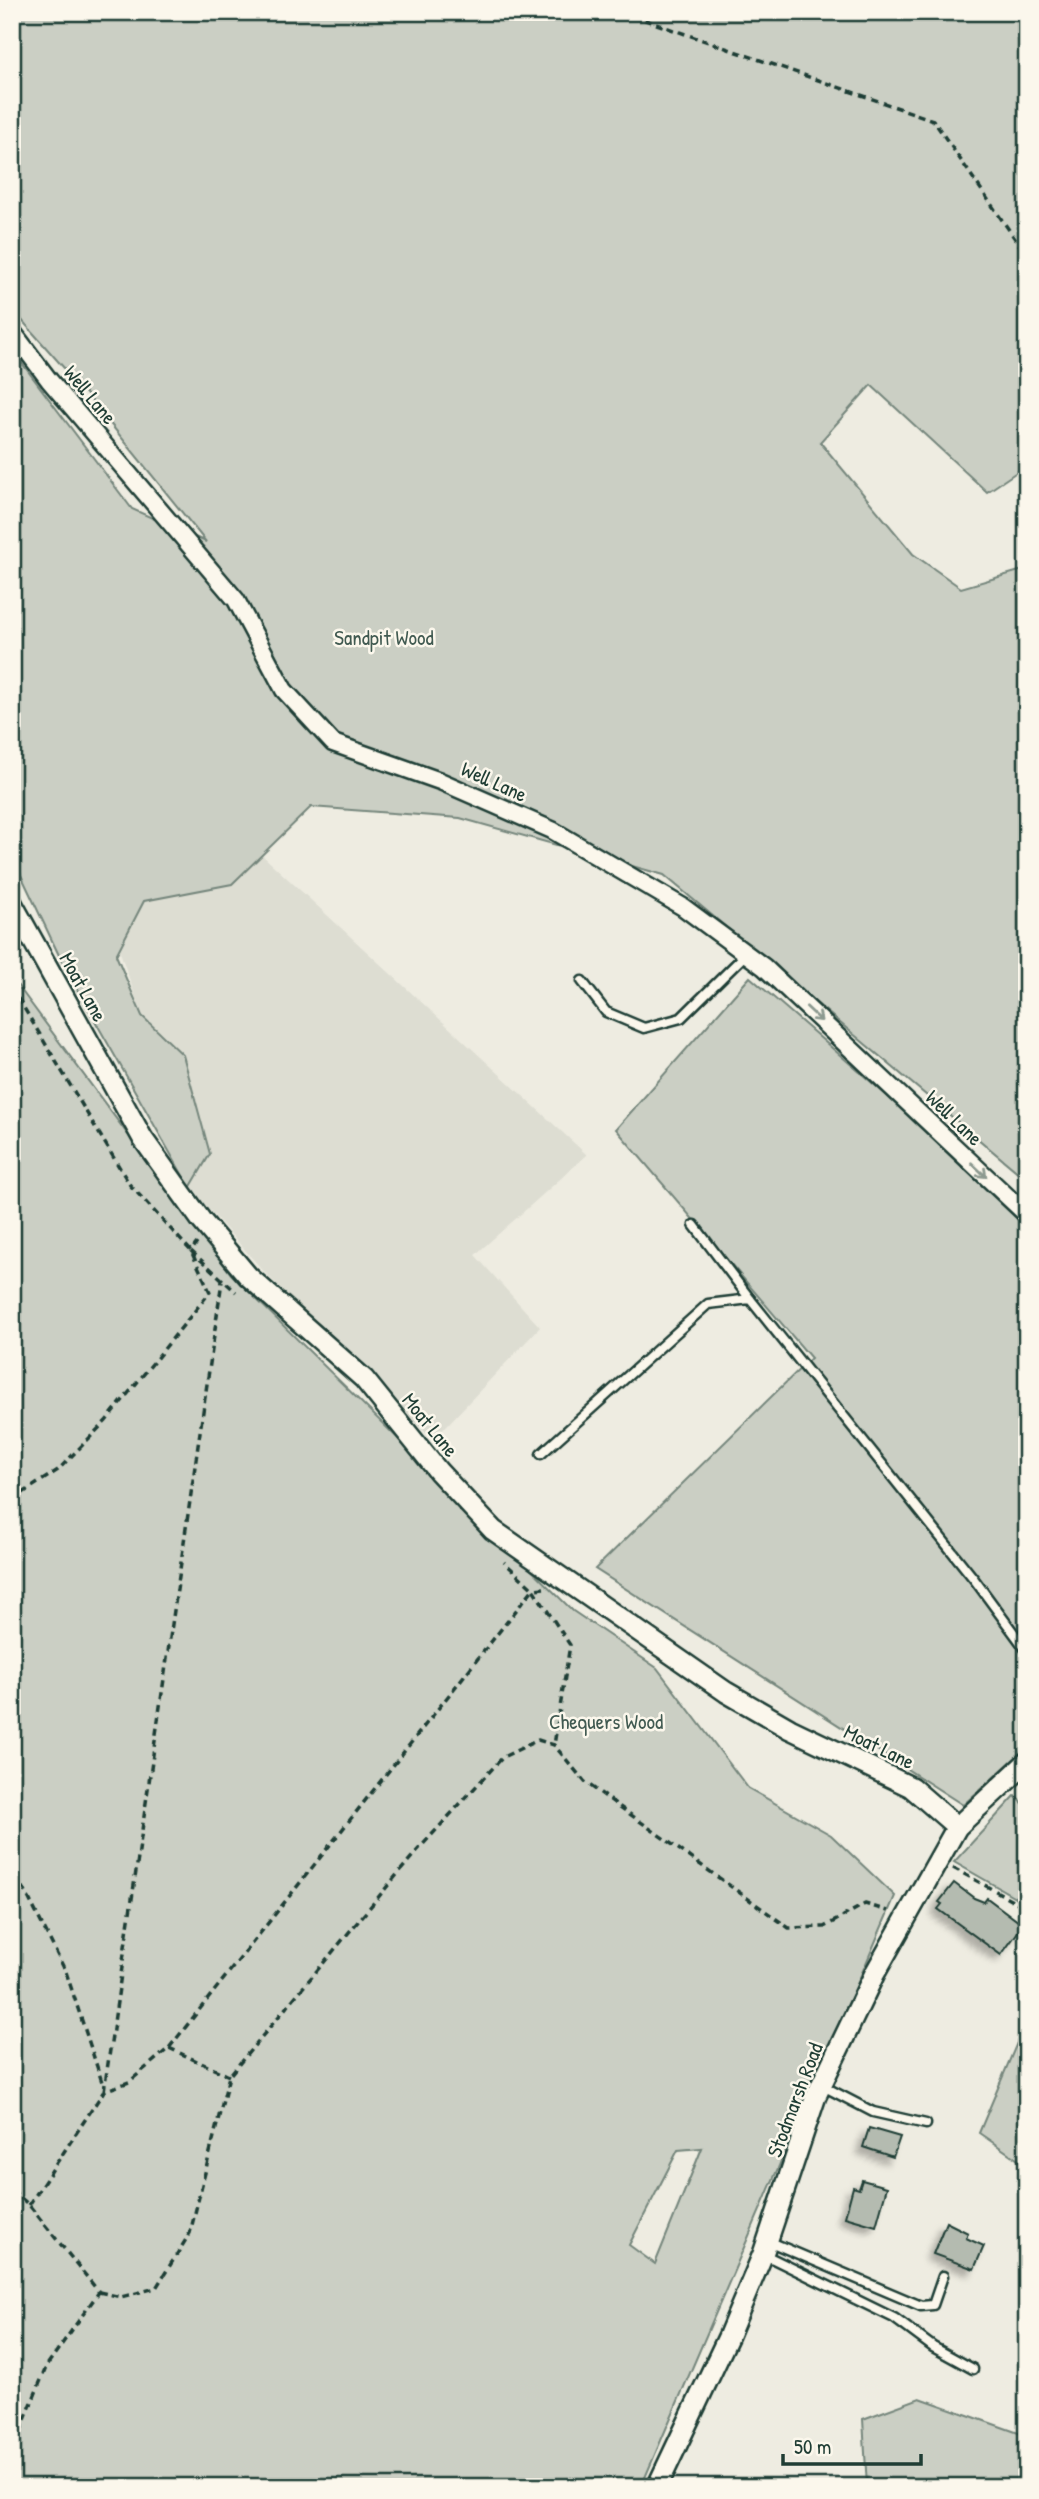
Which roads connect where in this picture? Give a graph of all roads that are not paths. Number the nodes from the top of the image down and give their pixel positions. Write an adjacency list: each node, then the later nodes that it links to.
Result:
1 (12, 331): 3 (street, Well Lane)
2 (12, 903): 11 (street, Moat Lane)
3 (746, 954): 4 (lane); 5 (street, Well Lane, one-way to 5)
4 (582, 981)
5 (1027, 1215)
6 (694, 1225): 7 (lane)
7 (750, 1299): 8 (lane); 9 (lane)
8 (541, 1454)
9 (1027, 1651)
10 (1027, 1762): 11 (street, Stodmarsh Road)
11 (957, 1827): 12 (street, Stodmarsh Road)
12 (821, 2085): 13 (lane); 14 (street, Stodmarsh Road)
13 (926, 2123)
14 (765, 2247): 15 (lane); 16 (lane); 17 (street, Stodmarsh Road)
15 (943, 2276)
16 (973, 2369)
17 (657, 2487)

